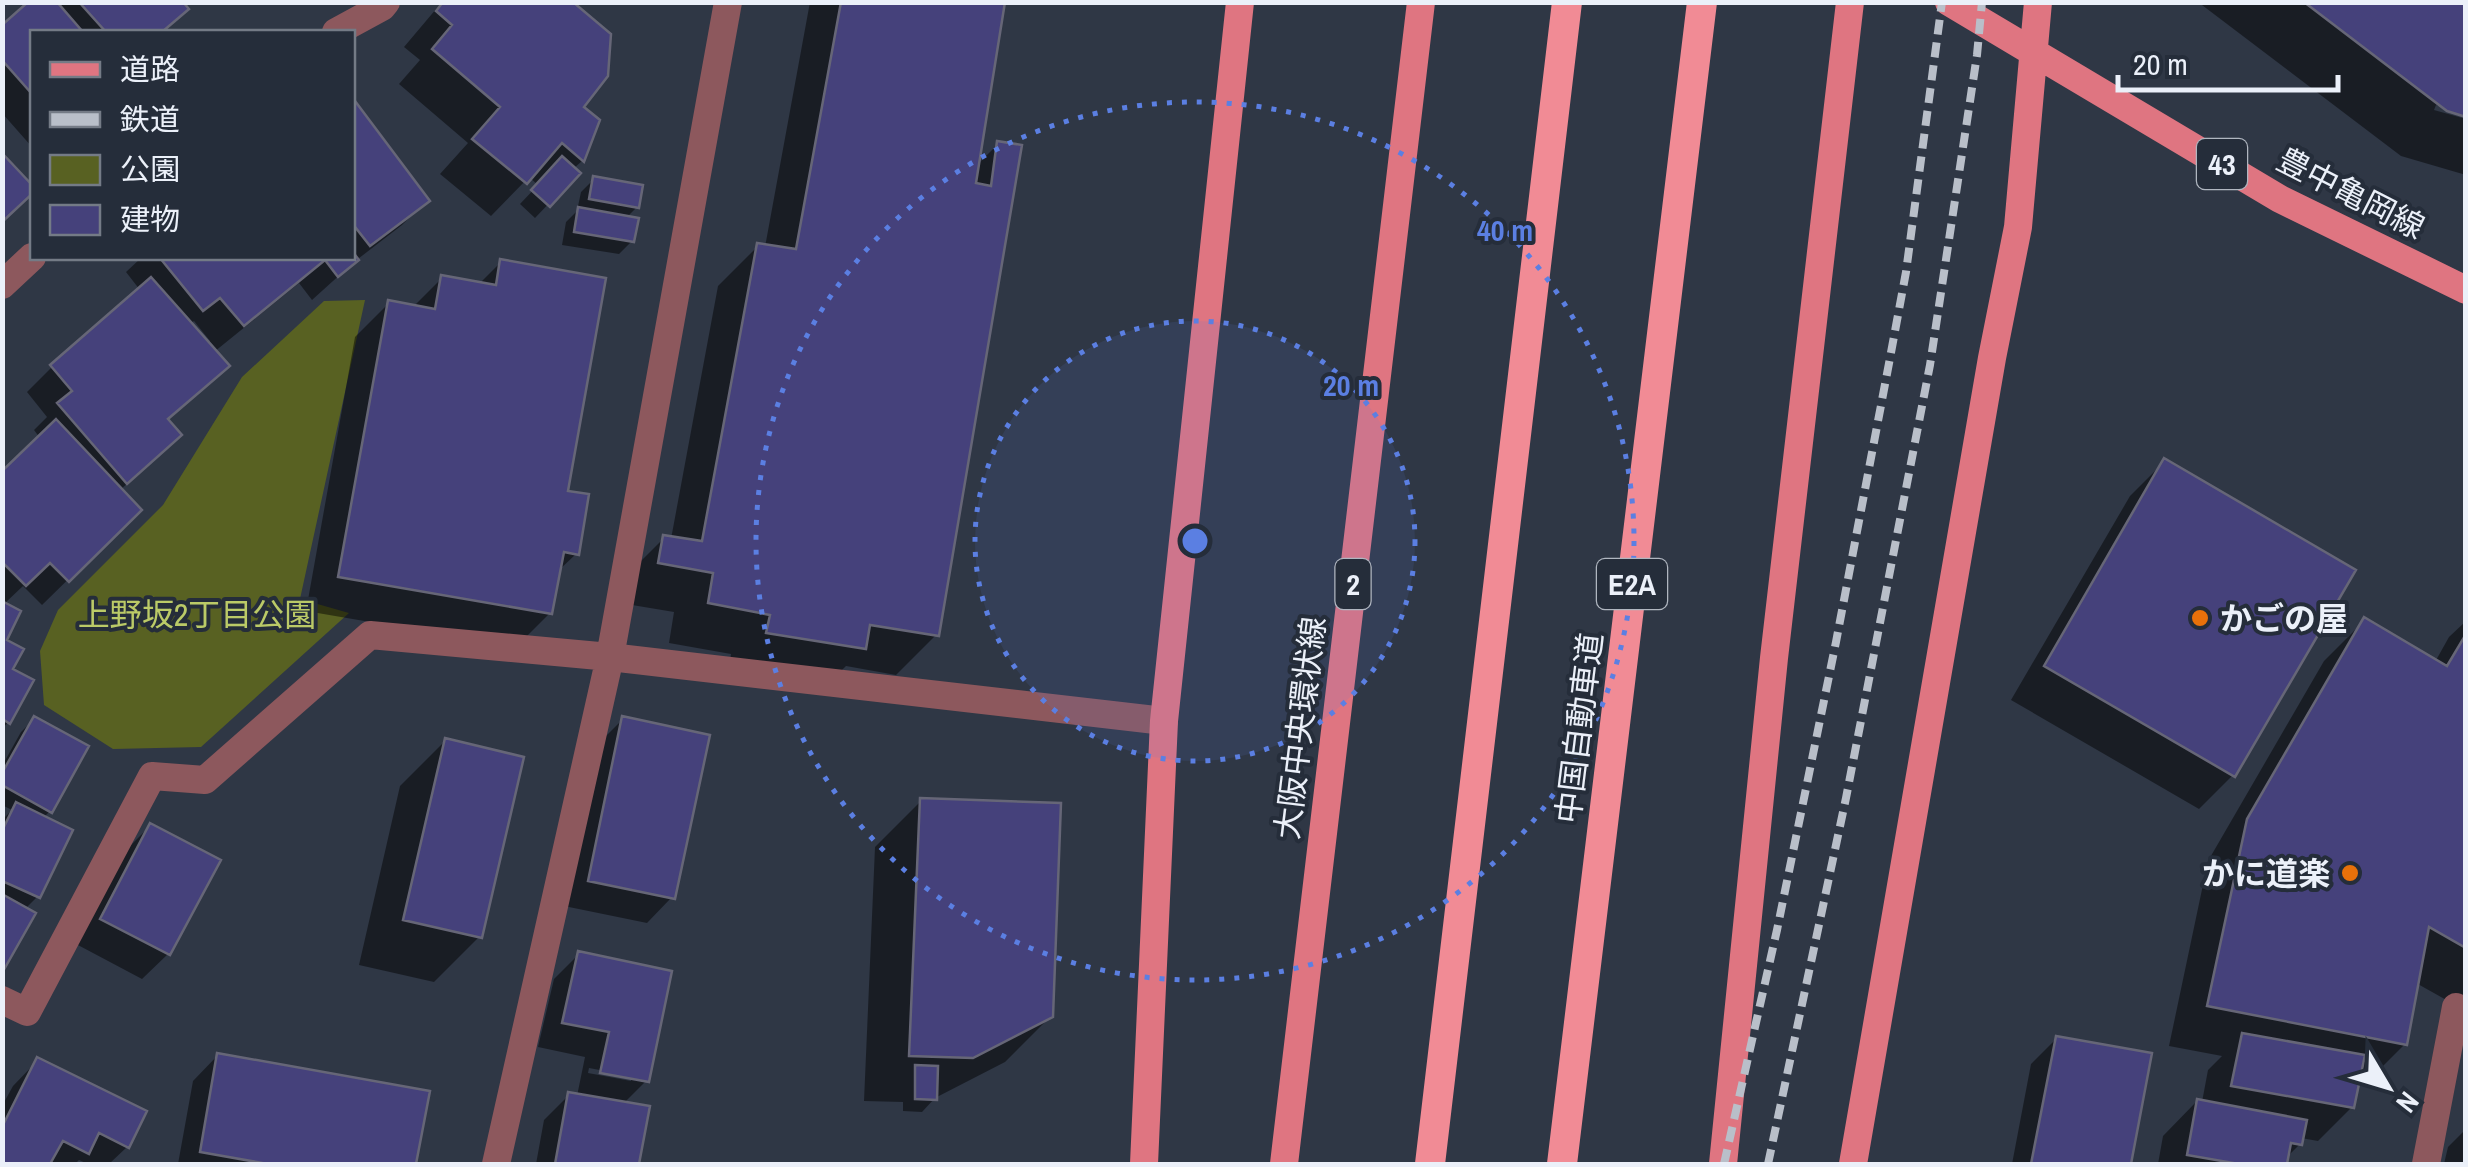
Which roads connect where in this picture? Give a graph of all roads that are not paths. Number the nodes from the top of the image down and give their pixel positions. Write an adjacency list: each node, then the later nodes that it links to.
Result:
1 (386, 2): 10 (street)
2 (728, 2): 15 (street)
3 (1240, 2): 16 (main road)
4 (1421, 2): 21 (main road, 大阪中央環状線 / 2)
5 (1567, 2): 22 (highway)
6 (1702, 2): 23 (highway, 中国自動車道 / E2A)
7 (1850, 2): 24 (main road)
8 (1948, 2): 11 (main road, 豊中亀岡線 / 43)
9 (2038, 2): 11 (main road)
10 (340, 30)
11 (2033, 52): 14 (main road, 豊中亀岡線 / 43); 25 (main road)
12 (30, 259): 13 (street)
13 (2, 284)
14 (2466, 290)
15 (610, 657): 16 (street); 17 (street); 19 (street)
16 (1164, 722): 20 (main road)
17 (2, 1000)
18 (2466, 1012): 26 (street)
19 (496, 1164)
20 (1144, 1164)
21 (1284, 1164)
22 (1430, 1164)
23 (1562, 1164)
24 (1723, 1164)
25 (1853, 1164)
26 (2426, 1164)

